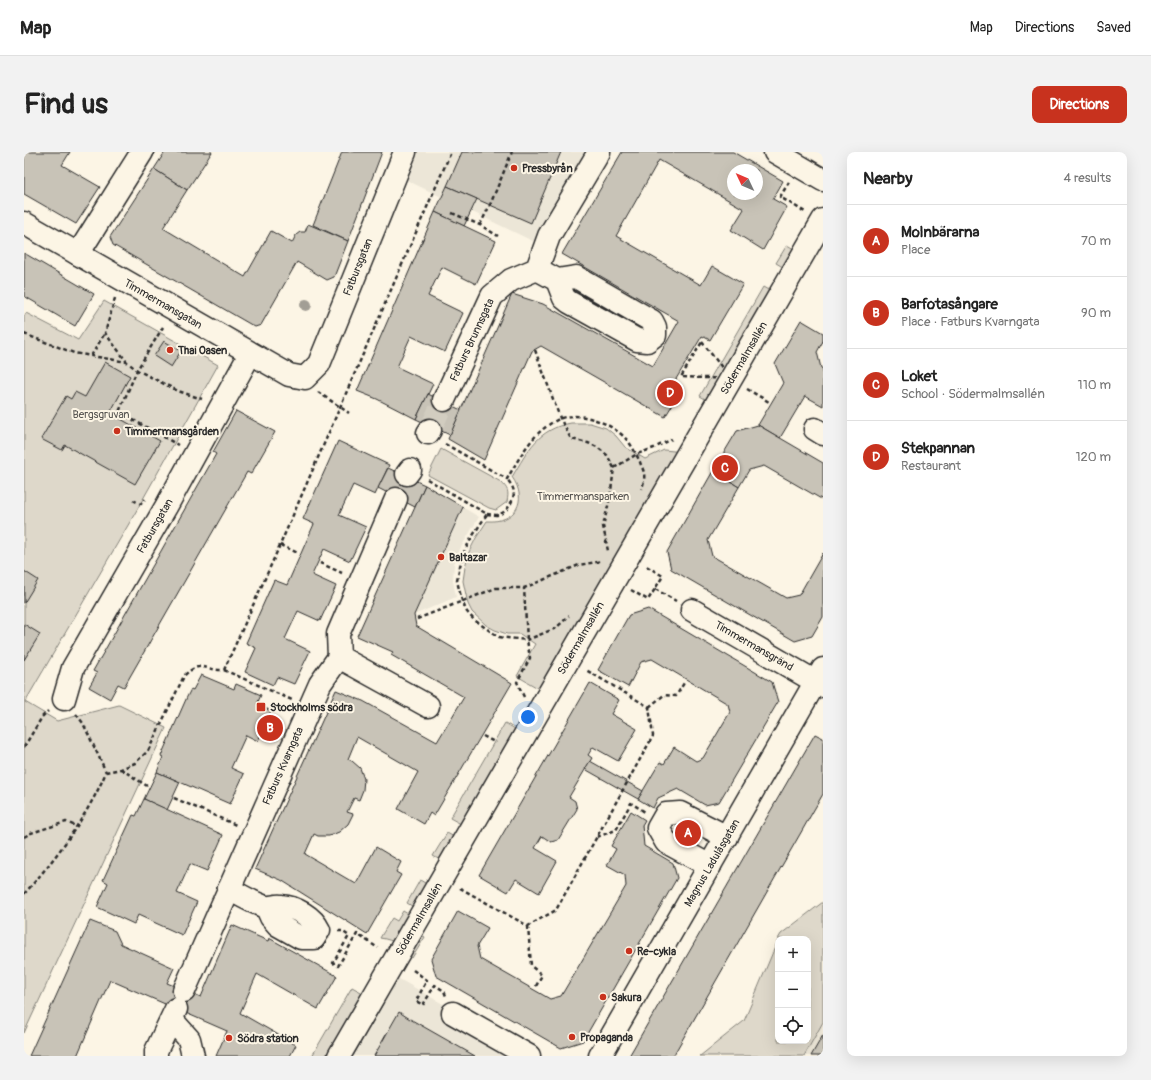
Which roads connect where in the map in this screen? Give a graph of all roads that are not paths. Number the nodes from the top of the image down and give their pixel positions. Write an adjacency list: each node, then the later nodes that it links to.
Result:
1 (142, 152): 8 (street)
2 (405, 152): 12 (street, Fatbursgatan)
3 (600, 152): 9 (street)
4 (776, 152): 5 (street)
5 (806, 177)
6 (823, 220): 28 (street, Södermalmsallén)
7 (24, 223): 8 (street, Timmermansgatan)
8 (78, 254): 11 (street, Timmermansgatan)
9 (537, 269): 10 (street); 13 (street, Fatburs Brunnsgata)
10 (557, 280)
11 (250, 354): 12 (street, Timmermansgatan); 18 (street, Fatbursgatan)
12 (305, 378)
13 (444, 400)
14 (396, 499): 16 (street)
15 (692, 610): 17 (street, Timmermansgränd)
16 (339, 658): 19 (street); 22 (street, Fatburs Kvarngata)
17 (821, 679): 20 (street, Magnus Ladulåsgatan)
18 (64, 699)
19 (428, 706)
20 (727, 837): 21 (street, Magnus Ladulåsgatan); 21 (street)
21 (710, 866): 30 (street, Magnus Ladulåsgatan)
22 (228, 889): 23 (street); 24 (street, Fatburs Kvarngata)
23 (267, 908)
24 (177, 1006): 26 (street, Fatburs Kvarngata); 27 (street)
25 (453, 1014): 29 (street)
26 (156, 1056)
27 (193, 1056)
28 (339, 1056)
29 (529, 1056)
30 (600, 1056)

